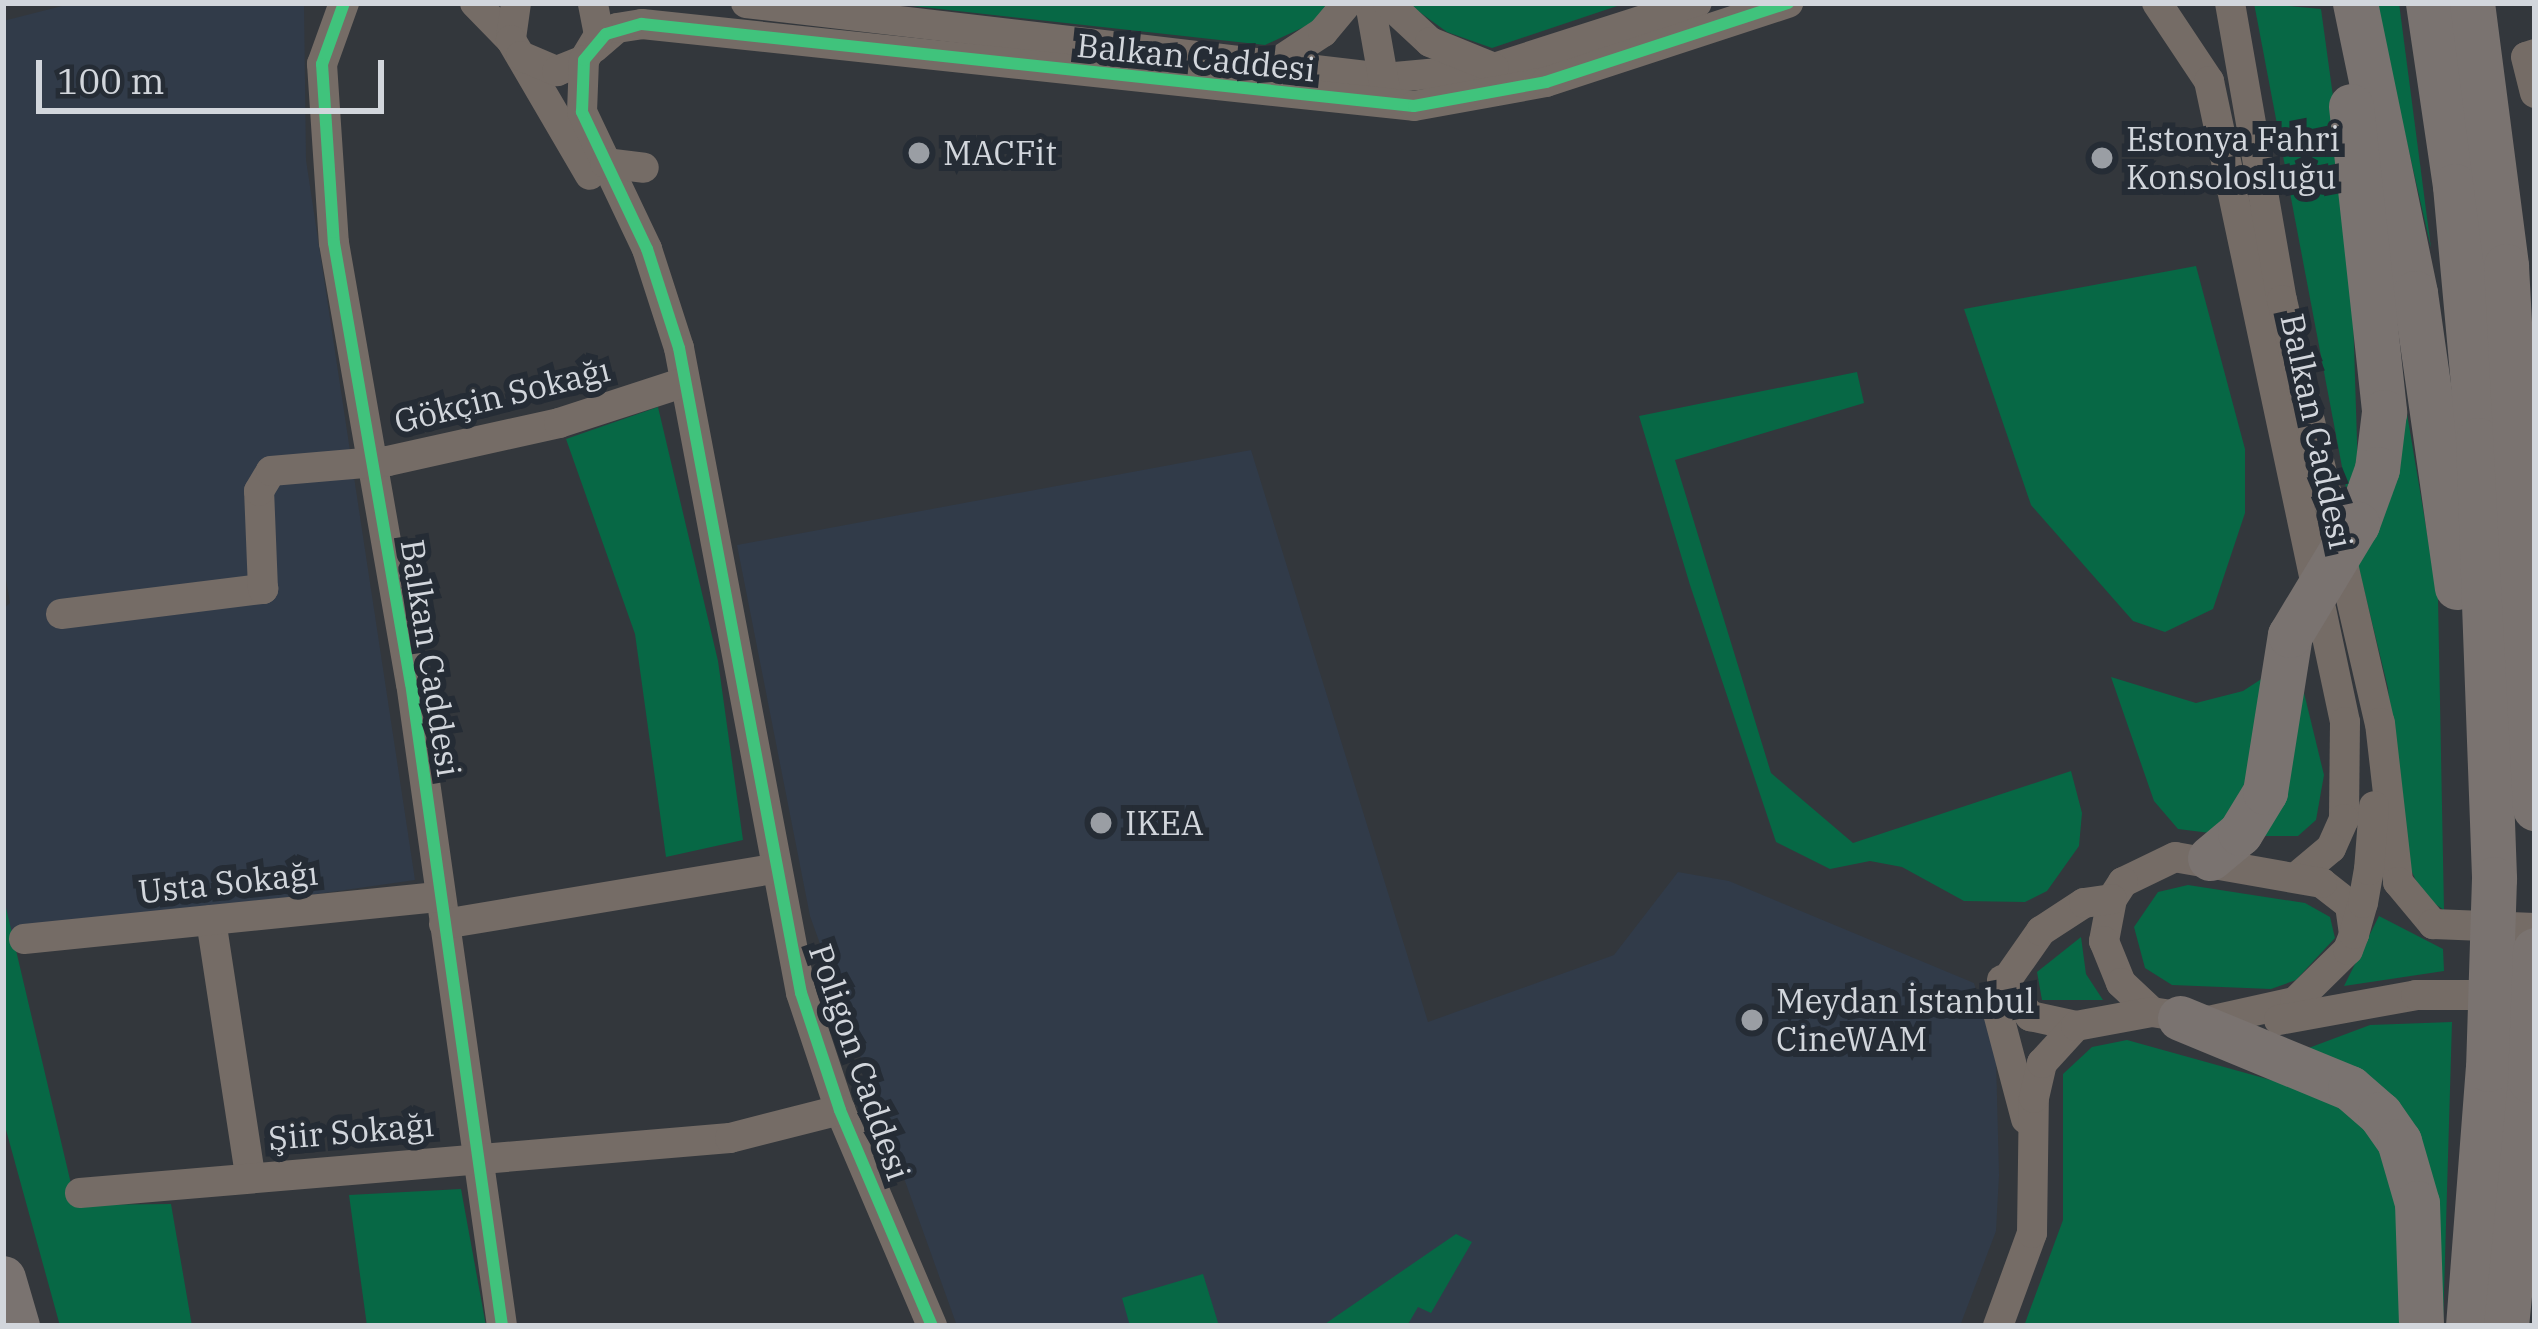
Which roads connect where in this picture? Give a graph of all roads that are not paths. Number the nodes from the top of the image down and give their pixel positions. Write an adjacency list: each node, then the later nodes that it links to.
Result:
1 (344, 3): 29 (street, Balkan Caddesi)
2 (475, 3): 18 (street)
3 (516, 3): 18 (street)
4 (592, 3): 19 (street)
5 (746, 3): 21 (street, Balkan Caddesi)
6 (1347, 3): 21 (street)
7 (1370, 3): 23 (street)
8 (1388, 3): 22 (street)
9 (1697, 3): 22 (street, Balkan Caddesi)
10 (1788, 3): 23 (street, Balkan Caddesi)
11 (2156, 3): 36 (street, Balkan Caddesi)
12 (2230, 3): 31 (street)
13 (2332, 3): 34 (highway, bridge)
14 (2355, 3): 32 (highway)
15 (2428, 3): 32 (highway)
16 (2472, 3): 27 (highway)
17 (2502, 3): 27 (highway)
18 (514, 46): 19 (street); 28 (street)
19 (589, 54): 23 (street, Balkan Caddesi); 25 (street)
20 (2535, 54): 24 (street)
21 (1273, 65): 23 (street, Balkan Caddesi)
22 (1494, 68): 23 (street, Balkan Caddesi)
23 (1385, 92)
24 (2535, 93)
25 (605, 163): 26 (street); 28 (street)
26 (644, 168)
27 (2506, 266): 33 (highway)
28 (682, 383): 29 (street, Gökçin Sokağı); 35 (street, Poligon Caddesi)
29 (373, 464): 30 (street, Gökçin Sokağı); 38 (street, Balkan Caddesi)
30 (61, 614)
31 (2380, 722): 40 (street); 41 (street)
32 (2491, 723): 49 (highway, bridge)
33 (2535, 808)
34 (2210, 859): 36 (street); 37 (street)
35 (774, 869): 38 (street, Usta Sokağı); 50 (street, Poligon Caddesi)
36 (2300, 874): 41 (street)
37 (2111, 899): 44 (street); 46 (street)
38 (442, 910): 39 (street, Usta Sokağı); 52 (street, Balkan Caddesi)
39 (211, 920): 42 (street, Usta Sokağı); 53 (street)
40 (2535, 928)
41 (2354, 934): 47 (street)
42 (24, 939)
43 (2535, 950): 49 (highway, bridge)
44 (2002, 980): 48 (street); 51 (street)
45 (2535, 996): 47 (street)
46 (2166, 1015): 47 (street); 48 (street); 60 (highway)
47 (2232, 1019)
48 (2076, 1026): 51 (street)
49 (2509, 1074): 61 (highway); 62 (highway)
50 (840, 1110): 52 (street, Şiir Sokağı); 58 (street, Poligon Caddesi)
51 (2036, 1153): 59 (street)
52 (476, 1156): 53 (street, Şiir Sokağı); 57 (street, Balkan Caddesi)
53 (250, 1176): 54 (street, Şiir Sokağı)
54 (80, 1193)
55 (3, 1278): 56 (highway)
56 (17, 1326)
57 (502, 1326)
58 (932, 1326)
59 (1998, 1326)
60 (2421, 1326)
61 (2468, 1326)
62 (2506, 1326)

